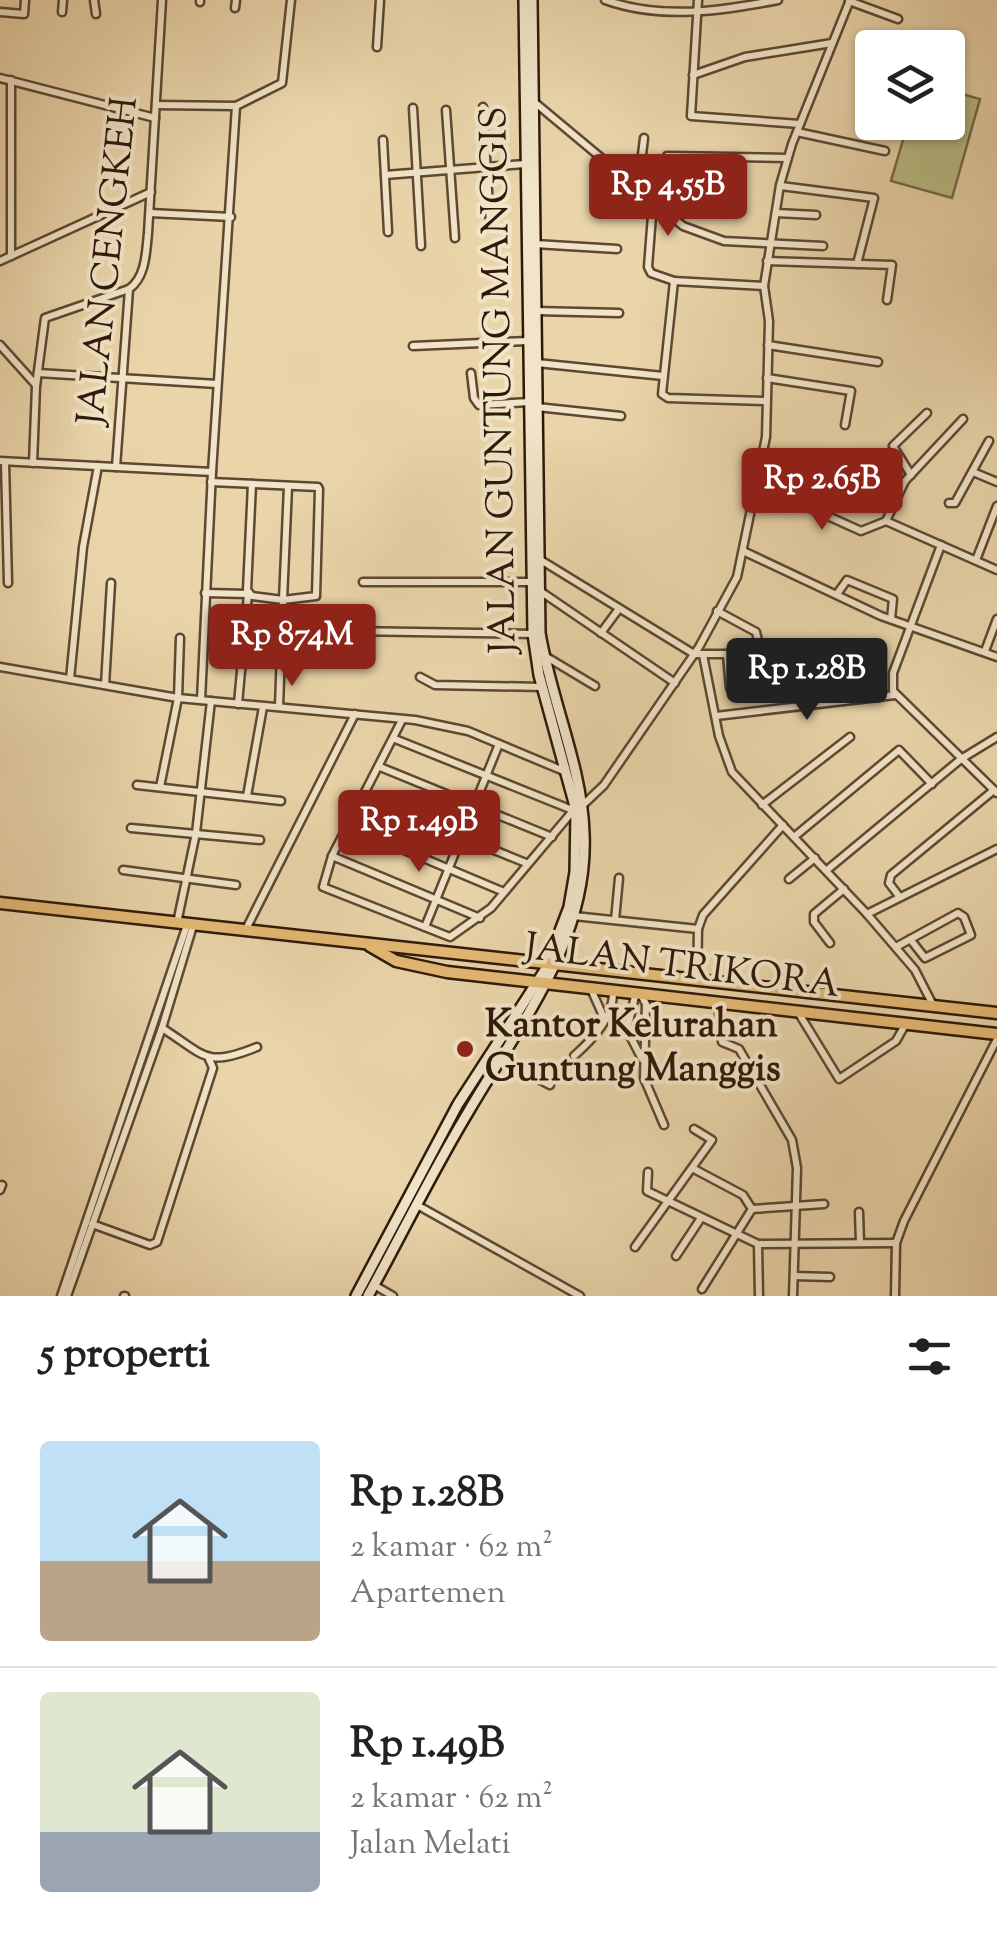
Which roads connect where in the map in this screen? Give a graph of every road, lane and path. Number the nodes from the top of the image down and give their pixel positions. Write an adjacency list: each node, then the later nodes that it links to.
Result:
1 (26, 0): 17 (street)
2 (63, 0): 18 (street)
3 (94, 0): 19 (street)
4 (162, 0): 28 (street, JALAN CENGKEH)
5 (292, 0): 29 (street)
6 (380, 0): 23 (street)
7 (524, 0): 22 (street, JALAN GUNTUNG MANGGIS)
8 (532, 0): 22 (street, JALAN GUNTUNG MANGGIS)
9 (605, 0): 16 (street)
10 (658, 0): 16 (street)
11 (698, 0): 15 (street)
12 (778, 0): 14 (street)
13 (850, 1): 20 (street); 21 (street)
14 (741, 4): 15 (street)
15 (698, 10): 16 (street); 24 (street)
16 (658, 11)
17 (0, 12)
18 (62, 12)
19 (96, 14)
20 (898, 18)
21 (832, 43): 24 (street); 34 (street)
22 (527, 47): 27 (street, JALAN GUNTUNG MANGGIS); 39 (street, JALAN GUNTUNG MANGGIS)
23 (377, 48)
24 (693, 76): 34 (street)
25 (0, 78): 26 (street)
26 (11, 80): 33 (street); 61 (street)
27 (532, 100): 45 (street); 53 (street, JALAN GUNTUNG MANGGIS)
28 (156, 105): 29 (street); 33 (street, JALAN CENGKEH)
29 (236, 106): 51 (street)
30 (483, 107): 40 (street)
31 (412, 108): 42 (street)
32 (446, 110): 41 (street)
33 (154, 118): 46 (street, JALAN CENGKEH)
34 (798, 128): 37 (street); 38 (street)
35 (644, 138): 45 (street)
36 (383, 140): 43 (street)
37 (885, 151)
38 (787, 158): 44 (street); 47 (street)
39 (524, 164): 40 (street); 53 (street, JALAN GUNTUNG MANGGIS)
40 (486, 167): 41 (street); 52 (street)
41 (450, 170): 42 (street); 55 (street)
42 (416, 173): 43 (street); 58 (street)
43 (385, 175): 54 (street)
44 (780, 186): 49 (street); 64 (street)
45 (638, 190): 47 (street)
46 (151, 192): 48 (street, JALAN CENGKEH); 61 (street)
47 (653, 203): 56 (street); 65 (street)
48 (150, 213): 51 (street); 67 (street, JALAN CENGKEH)
49 (776, 213): 50 (street); 56 (street)
50 (816, 215)
51 (231, 217): 82 (street)
52 (490, 224)
53 (530, 231): 57 (street, JALAN GUNTUNG MANGGIS); 71 (street, JALAN GUNTUNG MANGGIS)
54 (388, 232)
55 (455, 238)
56 (770, 243): 59 (street); 63 (street)
57 (535, 244): 60 (street); 69 (street, JALAN GUNTUNG MANGGIS)
58 (420, 246)
59 (823, 246)
60 (617, 249)
61 (11, 256): 62 (street)
62 (0, 261)
63 (768, 261): 64 (street); 66 (street)
64 (857, 264): 68 (street)
65 (674, 281): 66 (street); 79 (street)
66 (764, 286): 72 (street)
67 (129, 289): 77 (street); 80 (street, JALAN CENGKEH)
68 (887, 300)
69 (535, 310): 70 (street); 76 (street, JALAN GUNTUNG MANGGIS)
70 (618, 313)
71 (528, 341): 74 (street); 85 (street, JALAN GUNTUNG MANGGIS)
72 (768, 345): 75 (street); 81 (street)
73 (0, 346): 83 (street)
74 (414, 346)
75 (878, 362)
76 (536, 363): 79 (street); 85 (street, JALAN GUNTUNG MANGGIS)
77 (38, 373): 80 (street); 83 (street)
78 (471, 373): 85 (street)
79 (664, 376): 84 (street)
80 (122, 378): 82 (street); 94 (street, JALAN CENGKEH)
81 (766, 378): 84 (street); 89 (street)
82 (217, 384): 95 (street)
83 (36, 386): 92 (street)
84 (766, 401): 102 (street)
85 (533, 404): 87 (street); 98 (street, JALAN GUNTUNG MANGGIS)
86 (927, 412): 97 (street)
87 (621, 416)
88 (963, 420): 97 (street)
89 (845, 426)
90 (989, 441): 96 (street)
91 (3, 461): 92 (street); 114 (street)
92 (33, 463): 93 (street)
93 (98, 466): 94 (street); 141 (street)
94 (116, 467): 95 (street)
95 (212, 472): 99 (street)
96 (973, 472): 100 (street); 104 (street)
97 (911, 474): 106 (street)
98 (534, 478): 109 (street, JALAN GUNTUNG MANGGIS); 113 (street, JALAN GUNTUNG MANGGIS)
99 (212, 482): 101 (street); 117 (street)
100 (997, 482)
101 (252, 484): 103 (street); 118 (street)
102 (757, 484): 106 (street); 108 (street)
103 (288, 486): 120 (street); 120 (street)
104 (949, 503)
105 (997, 506): 110 (street)
106 (886, 521): 107 (street)
107 (941, 545): 110 (street); 125 (street)
108 (743, 552): 119 (street); 122 (street)
109 (539, 559): 116 (street, JALAN GUNTUNG MANGGIS); 121 (street)
110 (976, 560): 111 (street)
111 (997, 570)
112 (362, 582): 113 (street)
113 (532, 582): 130 (street, JALAN GUNTUNG MANGGIS)
114 (8, 583)
115 (111, 583): 144 (street)
116 (540, 591): 129 (street); 135 (street, JALAN GUNTUNG MANGGIS)
117 (205, 594): 118 (street); 150 (street)
118 (248, 594): 120 (street); 126 (street)
119 (837, 594): 124 (street); 124 (street)
120 (282, 600): 127 (street)
121 (618, 610): 129 (street); 136 (street)
122 (718, 611): 133 (street); 136 (street)
123 (997, 619): 132 (street)
124 (891, 620): 125 (street)
125 (909, 626): 132 (street); 148 (street)
126 (242, 628): 127 (street); 152 (street)
127 (282, 629): 153 (street)
128 (350, 631): 130 (street)
129 (602, 632): 142 (street)
130 (534, 634): 146 (street, JALAN GUNTUNG MANGGIS)
131 (180, 638): 149 (street)
132 (984, 652): 138 (street)
133 (764, 654): 134 (street); 137 (street); 143 (street)
134 (861, 654)
135 (544, 655): 145 (street); 164 (street, JALAN GUNTUNG MANGGIS)
136 (698, 655): 137 (street); 142 (street); 156 (street)
137 (727, 655): 147 (street)
138 (997, 658)
139 (0, 668): 141 (street)
140 (420, 677): 146 (street)
141 (70, 680): 144 (street)
142 (675, 683): 176 (street)
143 (768, 684)
144 (105, 686): 149 (street)
145 (595, 686)
146 (542, 688): 164 (street, JALAN GUNTUNG MANGGIS)
147 (730, 688)
148 (895, 695): 156 (street); 162 (street)
149 (178, 698): 150 (street); 168 (street)
150 (202, 700): 151 (street)
151 (212, 701): 152 (street); 169 (street)
152 (238, 704): 154 (street)
153 (279, 706): 154 (street); 155 (street)
154 (263, 708): 171 (street)
155 (355, 714): 157 (street); 208 (street)
156 (716, 716): 174 (street)
157 (402, 720): 160 (street); 161 (street)
158 (850, 737): 174 (street)
159 (997, 737): 162 (street)
160 (395, 739): 163 (street); 165 (street)
161 (499, 744): 164 (street); 165 (street)
162 (961, 759): 166 (street); 170 (street)
163 (380, 767): 172 (street); 175 (street)
164 (570, 773): 176 (street, JALAN GUNTUNG MANGGIS)
165 (486, 775): 175 (street); 176 (street)
166 (932, 784): 183 (street); 191 (street)
167 (137, 785): 168 (street)
168 (160, 787): 169 (street)
169 (201, 790): 171 (street); 180 (street)
170 (995, 791): 198 (street)
171 (247, 796): 173 (street)
172 (364, 797): 178 (street); 181 (street)
173 (281, 801)
174 (762, 805): 177 (street)
175 (473, 806): 181 (street); 182 (street)
176 (577, 809): 182 (street); 202 (street, JALAN GUNTUNG MANGGIS); 215 (street, JALAN GUNTUNG MANGGIS)
177 (783, 825): 183 (street); 207 (street)
178 (347, 826): 186 (street); 189 (street)
179 (131, 828): 180 (street)
180 (196, 833): 184 (street); 192 (street)
181 (460, 837): 188 (street); 189 (street)
182 (552, 837): 188 (street)
183 (794, 837): 187 (street)
184 (260, 840)
185 (997, 849): 198 (street)
186 (332, 856): 199 (street); 206 (street)
187 (815, 858): 191 (street); 194 (street)
188 (526, 863): 197 (street)
189 (449, 867): 197 (street); 199 (street)
190 (123, 870): 192 (street)
191 (827, 870): 196 (street)
192 (185, 877): 195 (street); 205 (street)
193 (619, 878): 204 (street)
194 (789, 879)
195 (236, 885)
196 (844, 889): 201 (street); 211 (street)
197 (504, 892): 203 (street)
198 (899, 896): 201 (street)
199 (436, 897): 203 (street); 206 (street)
200 (0, 904): 205 (main road, JALAN TRIKORA)
201 (867, 914): 213 (street)
202 (574, 916): 204 (street); 215 (street, JALAN GUNTUNG MANGGIS)
203 (480, 918): 206 (street)
204 (614, 920): 207 (street)
205 (186, 925): 208 (main road, JALAN TRIKORA); 228 (street)
206 (426, 927)
207 (698, 929): 216 (street)
208 (246, 930): 210 (main road, JALAN TRIKORA)
209 (910, 939): 209 (street); 213 (street)
210 (365, 943): 212 (main road, JALAN TRIKORA); 214 (main road, JALAN TRIKORA)
211 (830, 943)
212 (398, 948): 214 (main road); 215 (main road, JALAN TRIKORA)
213 (896, 948): 222 (street)
214 (396, 961): 217 (main road, JALAN TRIKORA)
215 (552, 964): 216 (main road, JALAN TRIKORA); 217 (street, JALAN GUNTUNG MANGGIS)
216 (697, 980): 222 (main road, JALAN TRIKORA)
217 (543, 981): 218 (main road, JALAN TRIKORA); 234 (street, JALAN GUNTUNG MANGGIS); 261 (street, JALAN GUNTUNG MANGGIS)
218 (590, 987): 219 (main road, JALAN TRIKORA); 226 (street)
219 (612, 990): 220 (main road, JALAN TRIKORA); 226 (street)
220 (638, 992): 221 (main road, JALAN TRIKORA); 235 (street); 235 (street)
221 (718, 1002): 223 (main road, JALAN TRIKORA); 244 (street)
222 (934, 1007): 224 (main road, JALAN TRIKORA)
223 (798, 1011): 227 (main road, JALAN TRIKORA); 227 (street)
224 (975, 1011): 225 (main road, JALAN TRIKORA); 229 (main road)
225 (997, 1014)
226 (605, 1020): 232 (street)
227 (906, 1024): 229 (main road, JALAN TRIKORA)
228 (159, 1027): 233 (street); 248 (street); 260 (street)
229 (973, 1031): 230 (main road, JALAN TRIKORA)
230 (997, 1036): 250 (street)
231 (257, 1046): 233 (street)
232 (574, 1056)
233 (210, 1059): 248 (street)
234 (501, 1060): 236 (street); 242 (street, JALAN GUNTUNG MANGGIS)
235 (642, 1060): 237 (street)
236 (550, 1085)
237 (664, 1125)
238 (694, 1129): 239 (street)
239 (694, 1168): 241 (street); 245 (street)
240 (648, 1172): 241 (street)
241 (668, 1202): 247 (street); 254 (street)
242 (416, 1204): 258 (street, JALAN GUNTUNG MANGGIS); 264 (street)
243 (824, 1204): 244 (street)
244 (795, 1205): 245 (street); 253 (street)
245 (752, 1209): 249 (street)
246 (859, 1212): 252 (street)
247 (701, 1218): 249 (street); 255 (street)
248 (92, 1224): 260 (street)
249 (735, 1234): 251 (street); 259 (street)
250 (896, 1243): 252 (street); 267 (street)
251 (758, 1244): 253 (street); 265 (street)
252 (860, 1244): 253 (street)
253 (794, 1245): 256 (street)
254 (635, 1246)
255 (676, 1256)
256 (794, 1276): 257 (street); 266 (street)
257 (830, 1277)
258 (374, 1286): 262 (street, JALAN GUNTUNG MANGGIS); 263 (street)
259 (702, 1290)
260 (64, 1296)
261 (356, 1296)
262 (368, 1296)
263 (392, 1296)
264 (580, 1296)
265 (759, 1296)
266 (793, 1296)
267 (895, 1296)

